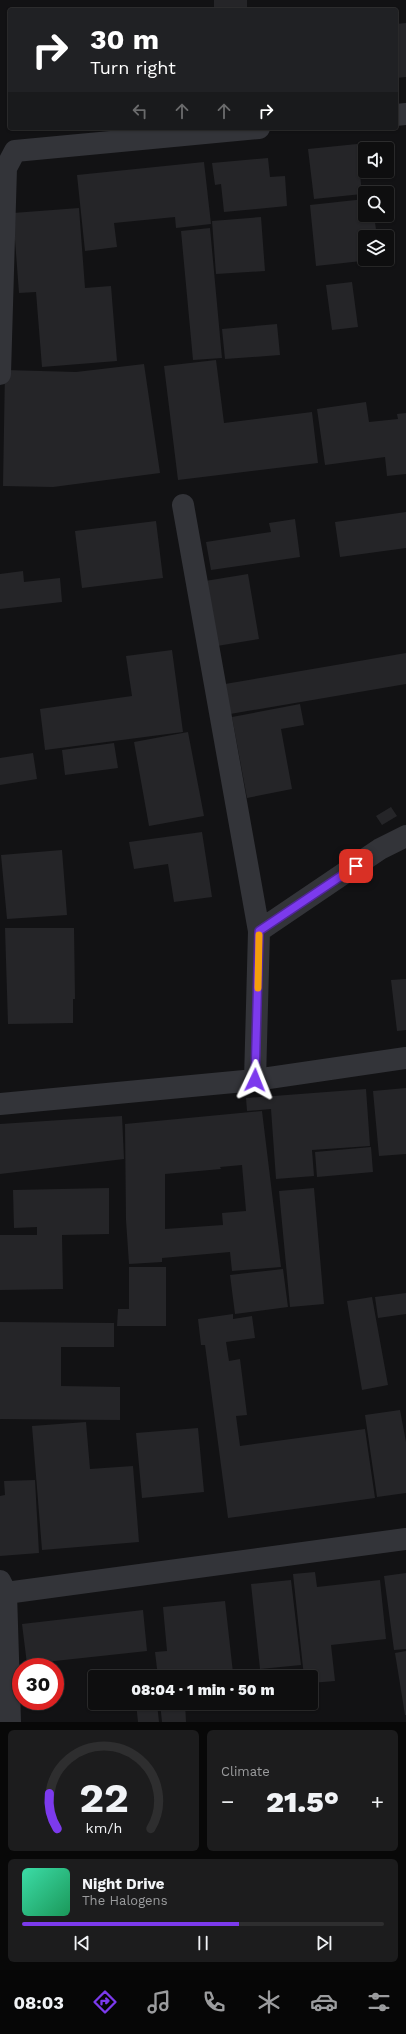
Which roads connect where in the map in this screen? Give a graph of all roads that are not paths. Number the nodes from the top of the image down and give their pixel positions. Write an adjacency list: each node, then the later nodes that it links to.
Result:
1 (238, 130): 2 (street)
2 (0, 374)
3 (183, 505): 5 (street)
4 (406, 836): 5 (street)
5 (259, 931): 7 (street)
6 (406, 1058): 7 (street)
7 (255, 1080): 8 (street)
8 (0, 1104)
9 (406, 1539): 10 (street)
10 (3, 1587): 11 (street)
11 (10, 1722)

